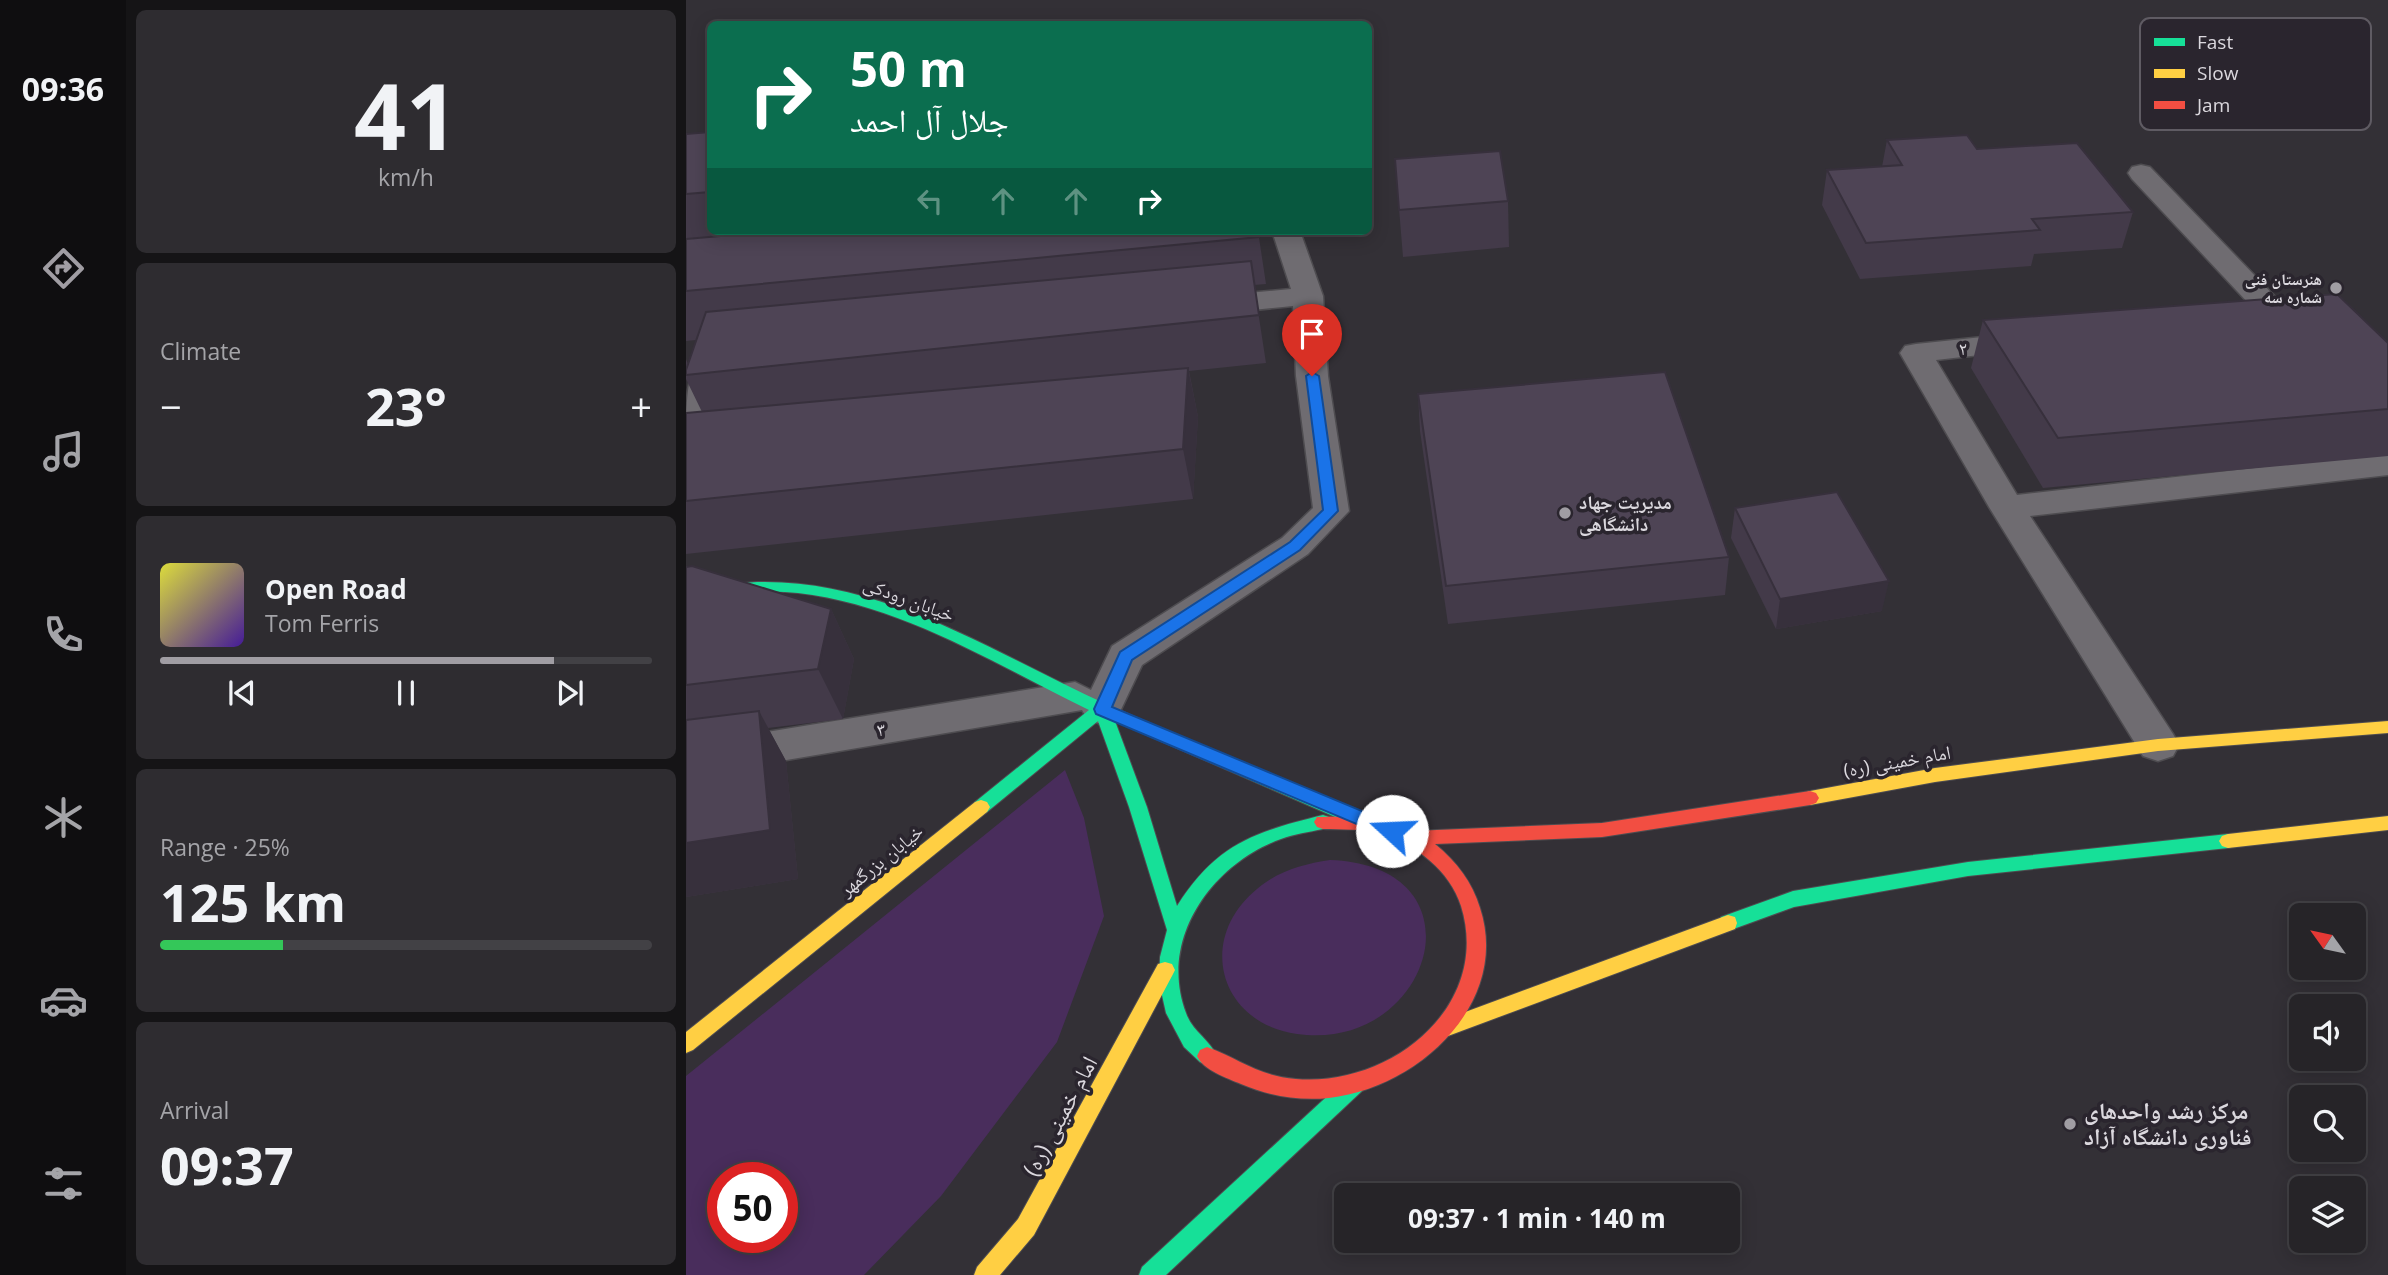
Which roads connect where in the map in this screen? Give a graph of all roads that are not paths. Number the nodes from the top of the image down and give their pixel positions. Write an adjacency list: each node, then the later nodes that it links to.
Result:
1 (2141, 173): 5 (street)
2 (1287, 235): 3 (street)
3 (1308, 296): 4 (street); 12 (street)
4 (1170, 309)
5 (2220, 320)
6 (2054, 338): 10 (street, ۲)
7 (714, 353): 8 (street)
8 (695, 442)
9 (2388, 464): 10 (street)
10 (2007, 507): 14 (street, ۲)
11 (686, 592): 12 (main road, خیابان رودکی)
12 (1089, 703): 15 (street, ۳); 17 (main road, خیابان رودکی); 19 (main road); 22 (main road, خیابان بزرگمهر)
13 (2388, 727): 14 (main road, امام خمینی (ره))
14 (2158, 745): 18 (main road, امام خمینی (ره))
15 (686, 761)
16 (2388, 823): 21 (main road)
17 (1370, 824): 18 (main road); 19 (main road)
18 (1413, 838): 21 (main road)
19 (1174, 926): 20 (main road)
20 (1165, 970): 23 (main road); 24 (main road, امام خمینی (ره))
21 (1448, 1027): 23 (main road)
22 (686, 1044)
23 (1355, 1084): 25 (main road)
24 (985, 1275)
25 (1150, 1275)

